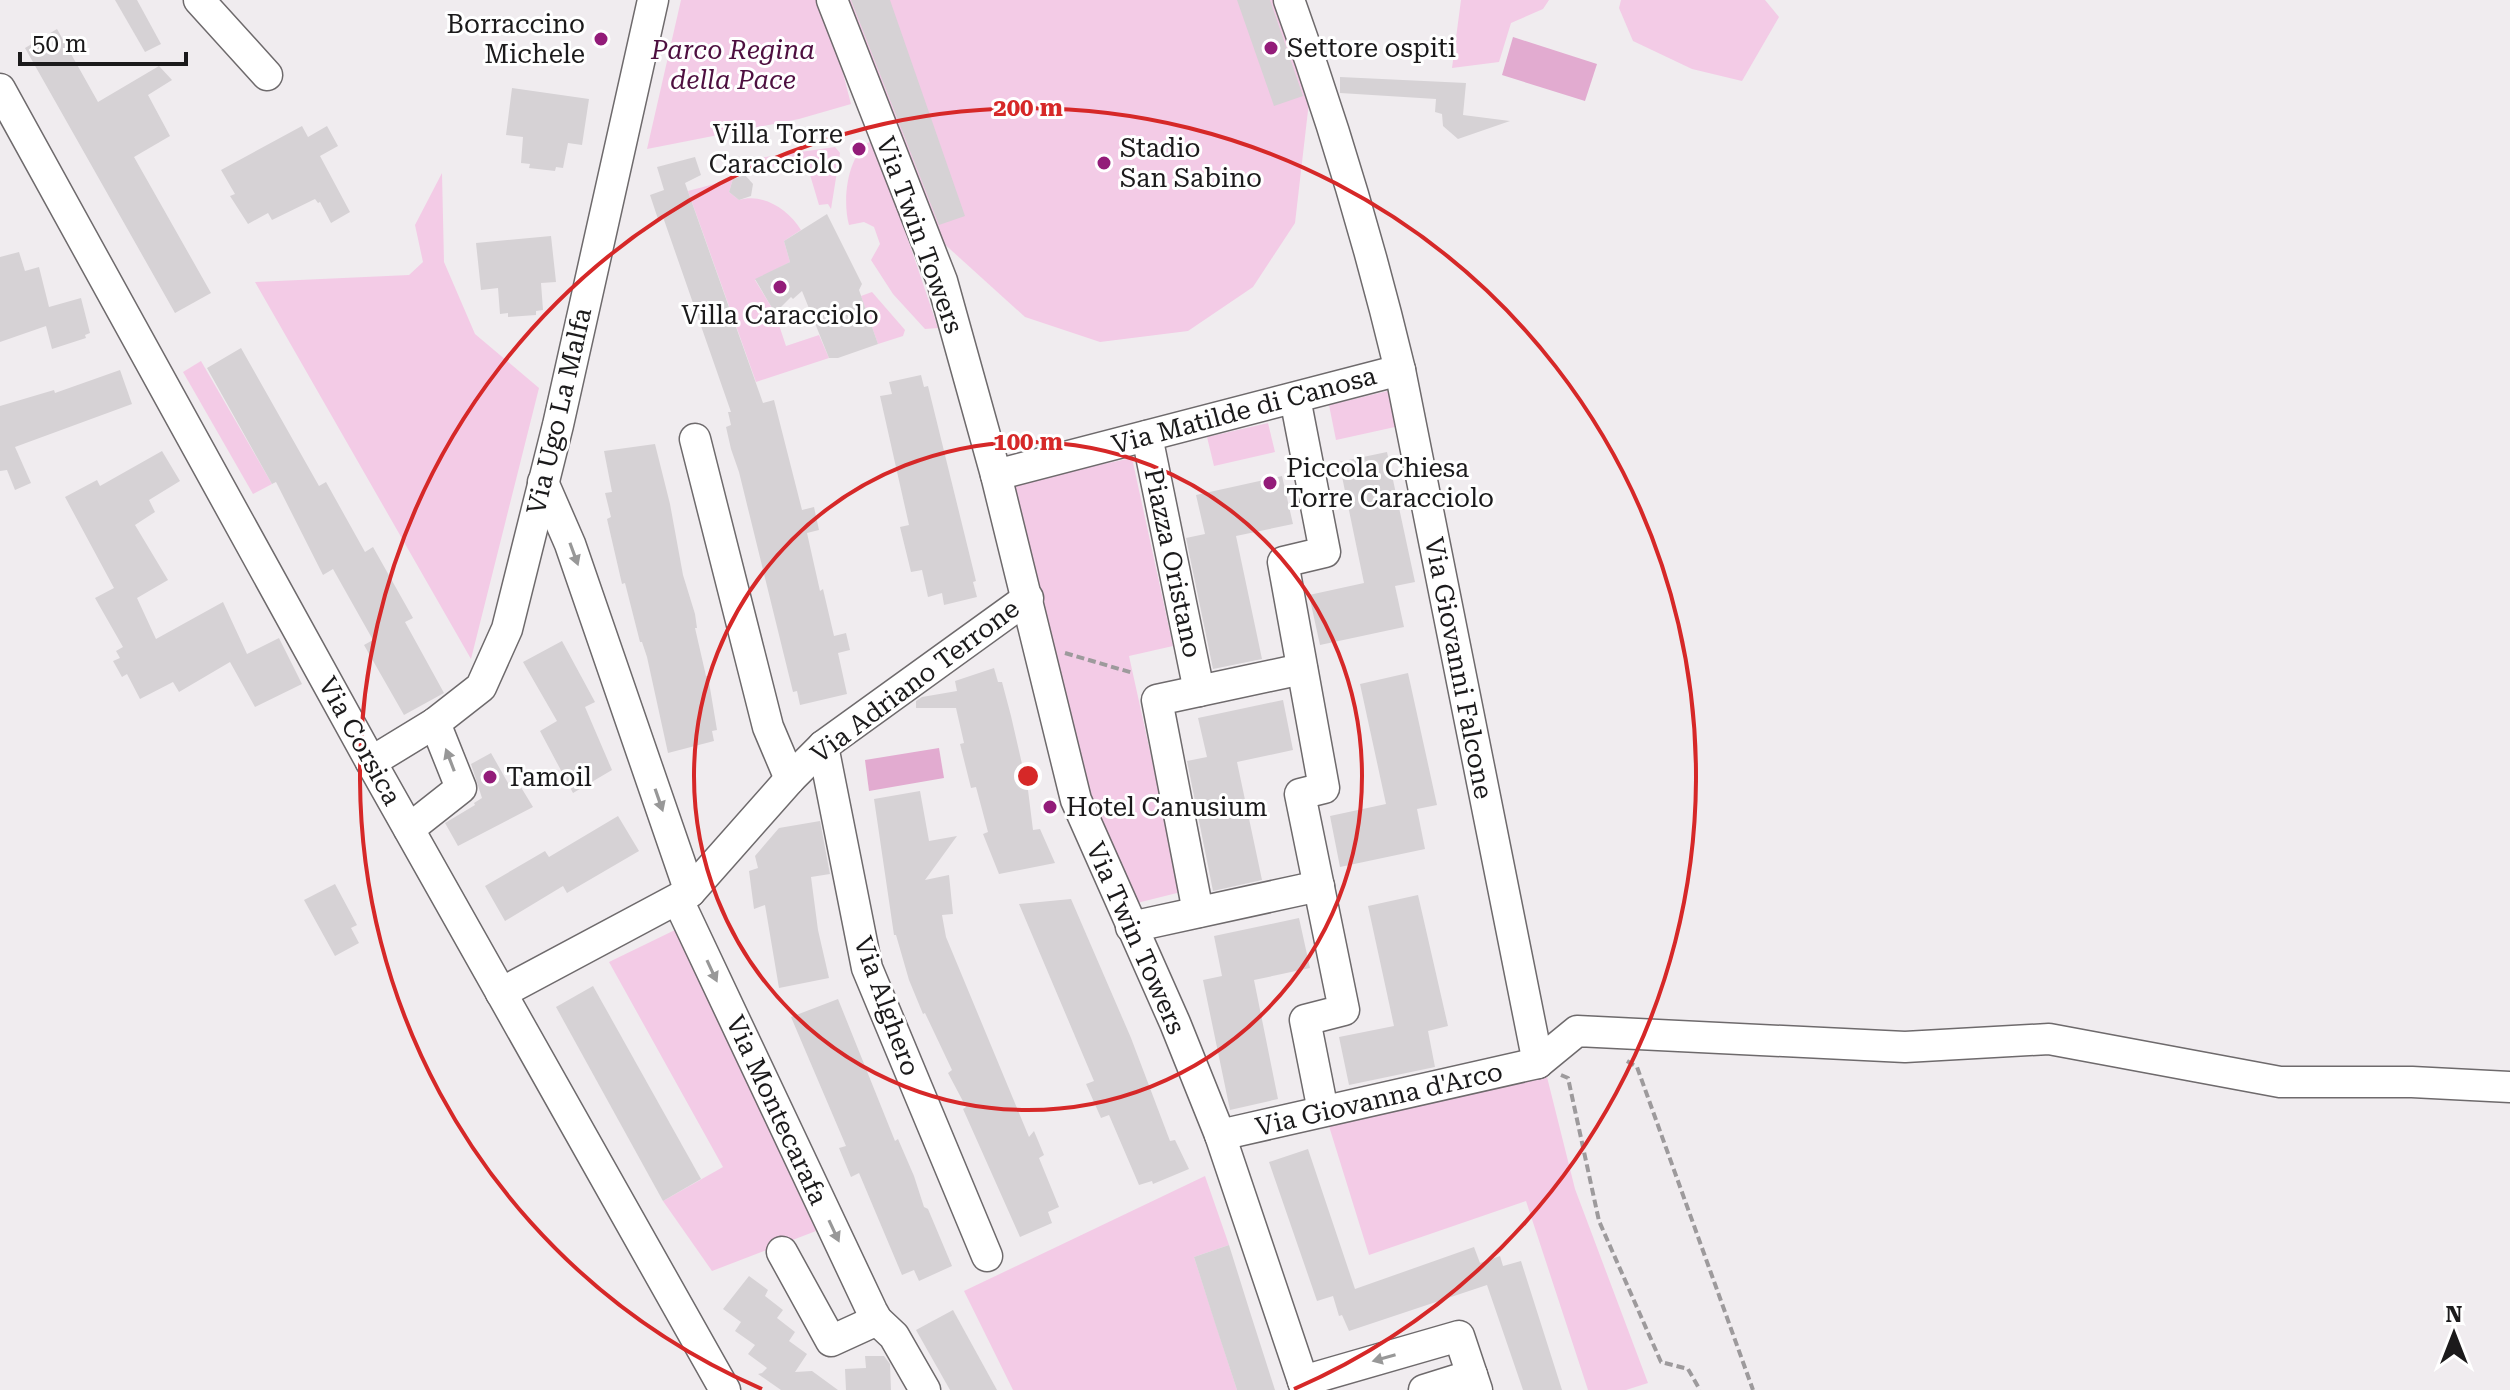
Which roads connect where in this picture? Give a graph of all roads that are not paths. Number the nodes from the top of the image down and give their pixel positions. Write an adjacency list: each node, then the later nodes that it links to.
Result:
1 (199, 0): 5 (street)
2 (653, 0): 12 (street, Via Ugo La Malfa)
3 (832, 0): 11 (street, Via Twin Towers)
4 (1289, 0): 7 (street, Via Giovanni Falcone)
5 (267, 75)
6 (0, 89): 18 (street, Via Corsica)
7 (1400, 370): 8 (street, Via Matilde di Canosa); 26 (street, Via Giovanni Falcone)
8 (1295, 398): 9 (street, Via Matilde di Canosa); 14 (street)
9 (1147, 436): 11 (street, Via Matilde di Canosa); 15 (street, Piazza Oristano)
10 (695, 439): 19 (street)
11 (996, 475): 13 (street, Via Twin Towers)
12 (543, 482): 16 (street, Via Ugo La Malfa); 22 (street, Via Montecarafa, one-way to 22)
13 (1028, 598): 17 (street, Via Adriano Terrone); 24 (street, Via Twin Towers)
14 (1302, 669): 15 (street, Piazza Oristano); 21 (street)
15 (1199, 691): 23 (street, Piazza Oristano)
16 (435, 723): 18 (street, Via Ugo La Malfa); 20 (street, one-way to 16)
17 (823, 746): 19 (street, Via Adriano Terrone); 31 (street, Via Alghero)
18 (371, 762): 20 (street, Via Corsica)
19 (790, 779): 22 (street, Via Adriano Terrone)
20 (409, 829): 25 (street, Via Corsica)
21 (1319, 886): 23 (street); 28 (street)
22 (684, 896): 25 (street, Via Adriano Terrone); 32 (street, Via Montecarafa, one-way to 32)
23 (1198, 912): 24 (street)
24 (1131, 927): 29 (street, Via Twin Towers)
25 (501, 993): 35 (street, Via Corsica)
26 (1538, 1063): 27 (street); 28 (street, Via Giovanna d'Arco)
27 (2510, 1087)
28 (1323, 1111): 29 (street, Via Giovanna d'Arco)
29 (1220, 1135): 34 (street, Via Twin Towers)
30 (782, 1252): 32 (street)
31 (987, 1256)
32 (877, 1320): 36 (street, Via Montecarafa)
33 (1475, 1383): 34 (street, one-way to 34); 37 (street)
34 (1305, 1386)
35 (725, 1390)
36 (925, 1390)
37 (1424, 1390)

